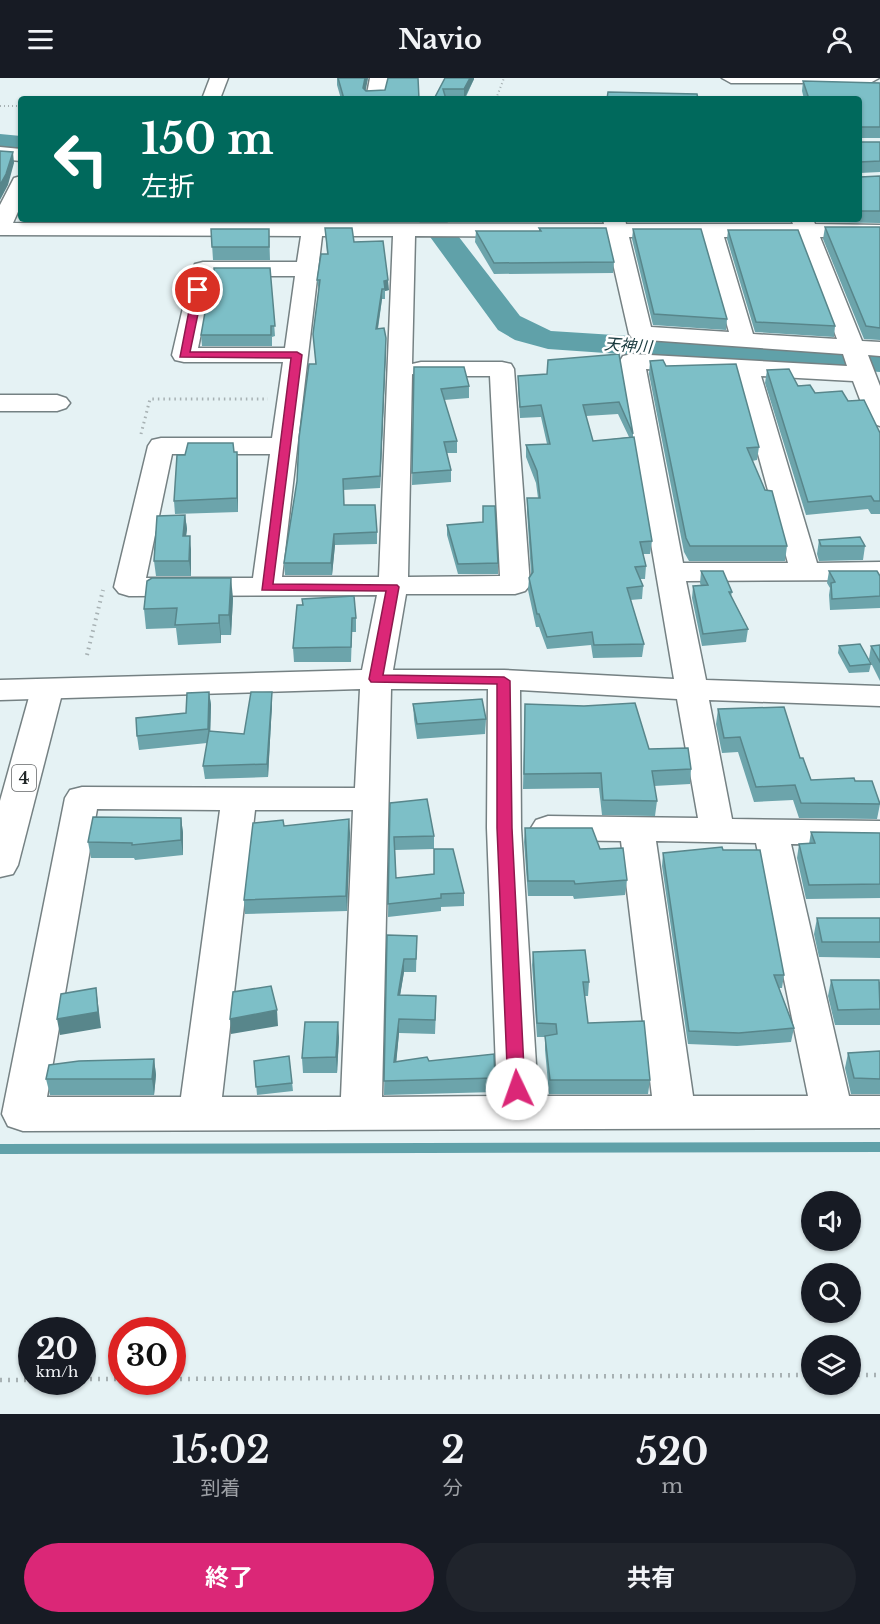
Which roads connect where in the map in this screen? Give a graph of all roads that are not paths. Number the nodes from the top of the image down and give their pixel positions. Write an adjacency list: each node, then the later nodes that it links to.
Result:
1 (219, 78): 5 (main road)
2 (379, 78): 6 (main road)
3 (731, 78): 4 (main road)
4 (870, 78)
5 (212, 96)
6 (376, 96)
7 (0, 153): 8 (main road)
8 (18, 155)
9 (13, 188): 13 (main road)
10 (142, 224): 13 (main road); 15 (main road)
11 (615, 225): 14 (main road); 16 (main road); 19 (main road)
12 (804, 225): 14 (main road); 17 (main road); 20 (main road)
13 (0, 228)
14 (711, 230): 19 (main road)
15 (312, 231): 16 (main road); 18 (main road)
16 (404, 231): 24 (main road)
17 (880, 231)
18 (308, 269): 22 (main road); 22 (main road)
19 (743, 340): 20 (main road)
20 (853, 348): 21 (main road); 25 (main road)
21 (880, 349)
22 (297, 355): 29 (main road)
23 (746, 368): 25 (main road); 30 (main road); 32 (main road)
24 (399, 369): 34 (main road); 34 (main road)
25 (863, 374): 28 (main road)
26 (0, 403): 27 (main road)
27 (57, 403)
28 (880, 418)
29 (284, 446): 33 (main road); 33 (main road)
30 (805, 571): 31 (main road); 32 (main road)
31 (880, 572)
32 (671, 573): 39 (main road)
33 (266, 587): 34 (main road)
34 (393, 587): 35 (main road)
35 (376, 679): 36 (main road); 38 (main road); 42 (main road)
36 (504, 681): 39 (main road); 43 (main road)
37 (0, 690): 38 (main road)
38 (47, 690): 48 (main road, 4)
39 (692, 691): 40 (main road); 45 (main road)
40 (880, 696)
41 (239, 799): 42 (main road); 54 (main road); 54 (main road)
42 (371, 799): 52 (main road)
43 (504, 828): 44 (main road); 53 (main road)
44 (637, 829): 45 (main road); 49 (main road)
45 (717, 830): 46 (main road)
46 (771, 831): 47 (main road); 50 (main road)
47 (880, 832)
48 (0, 866)
49 (675, 1112): 50 (main road); 53 (main road)
50 (832, 1112): 51 (main road)
51 (880, 1112)
52 (361, 1113): 53 (main road); 54 (main road)
53 (518, 1113)
54 (199, 1114)

